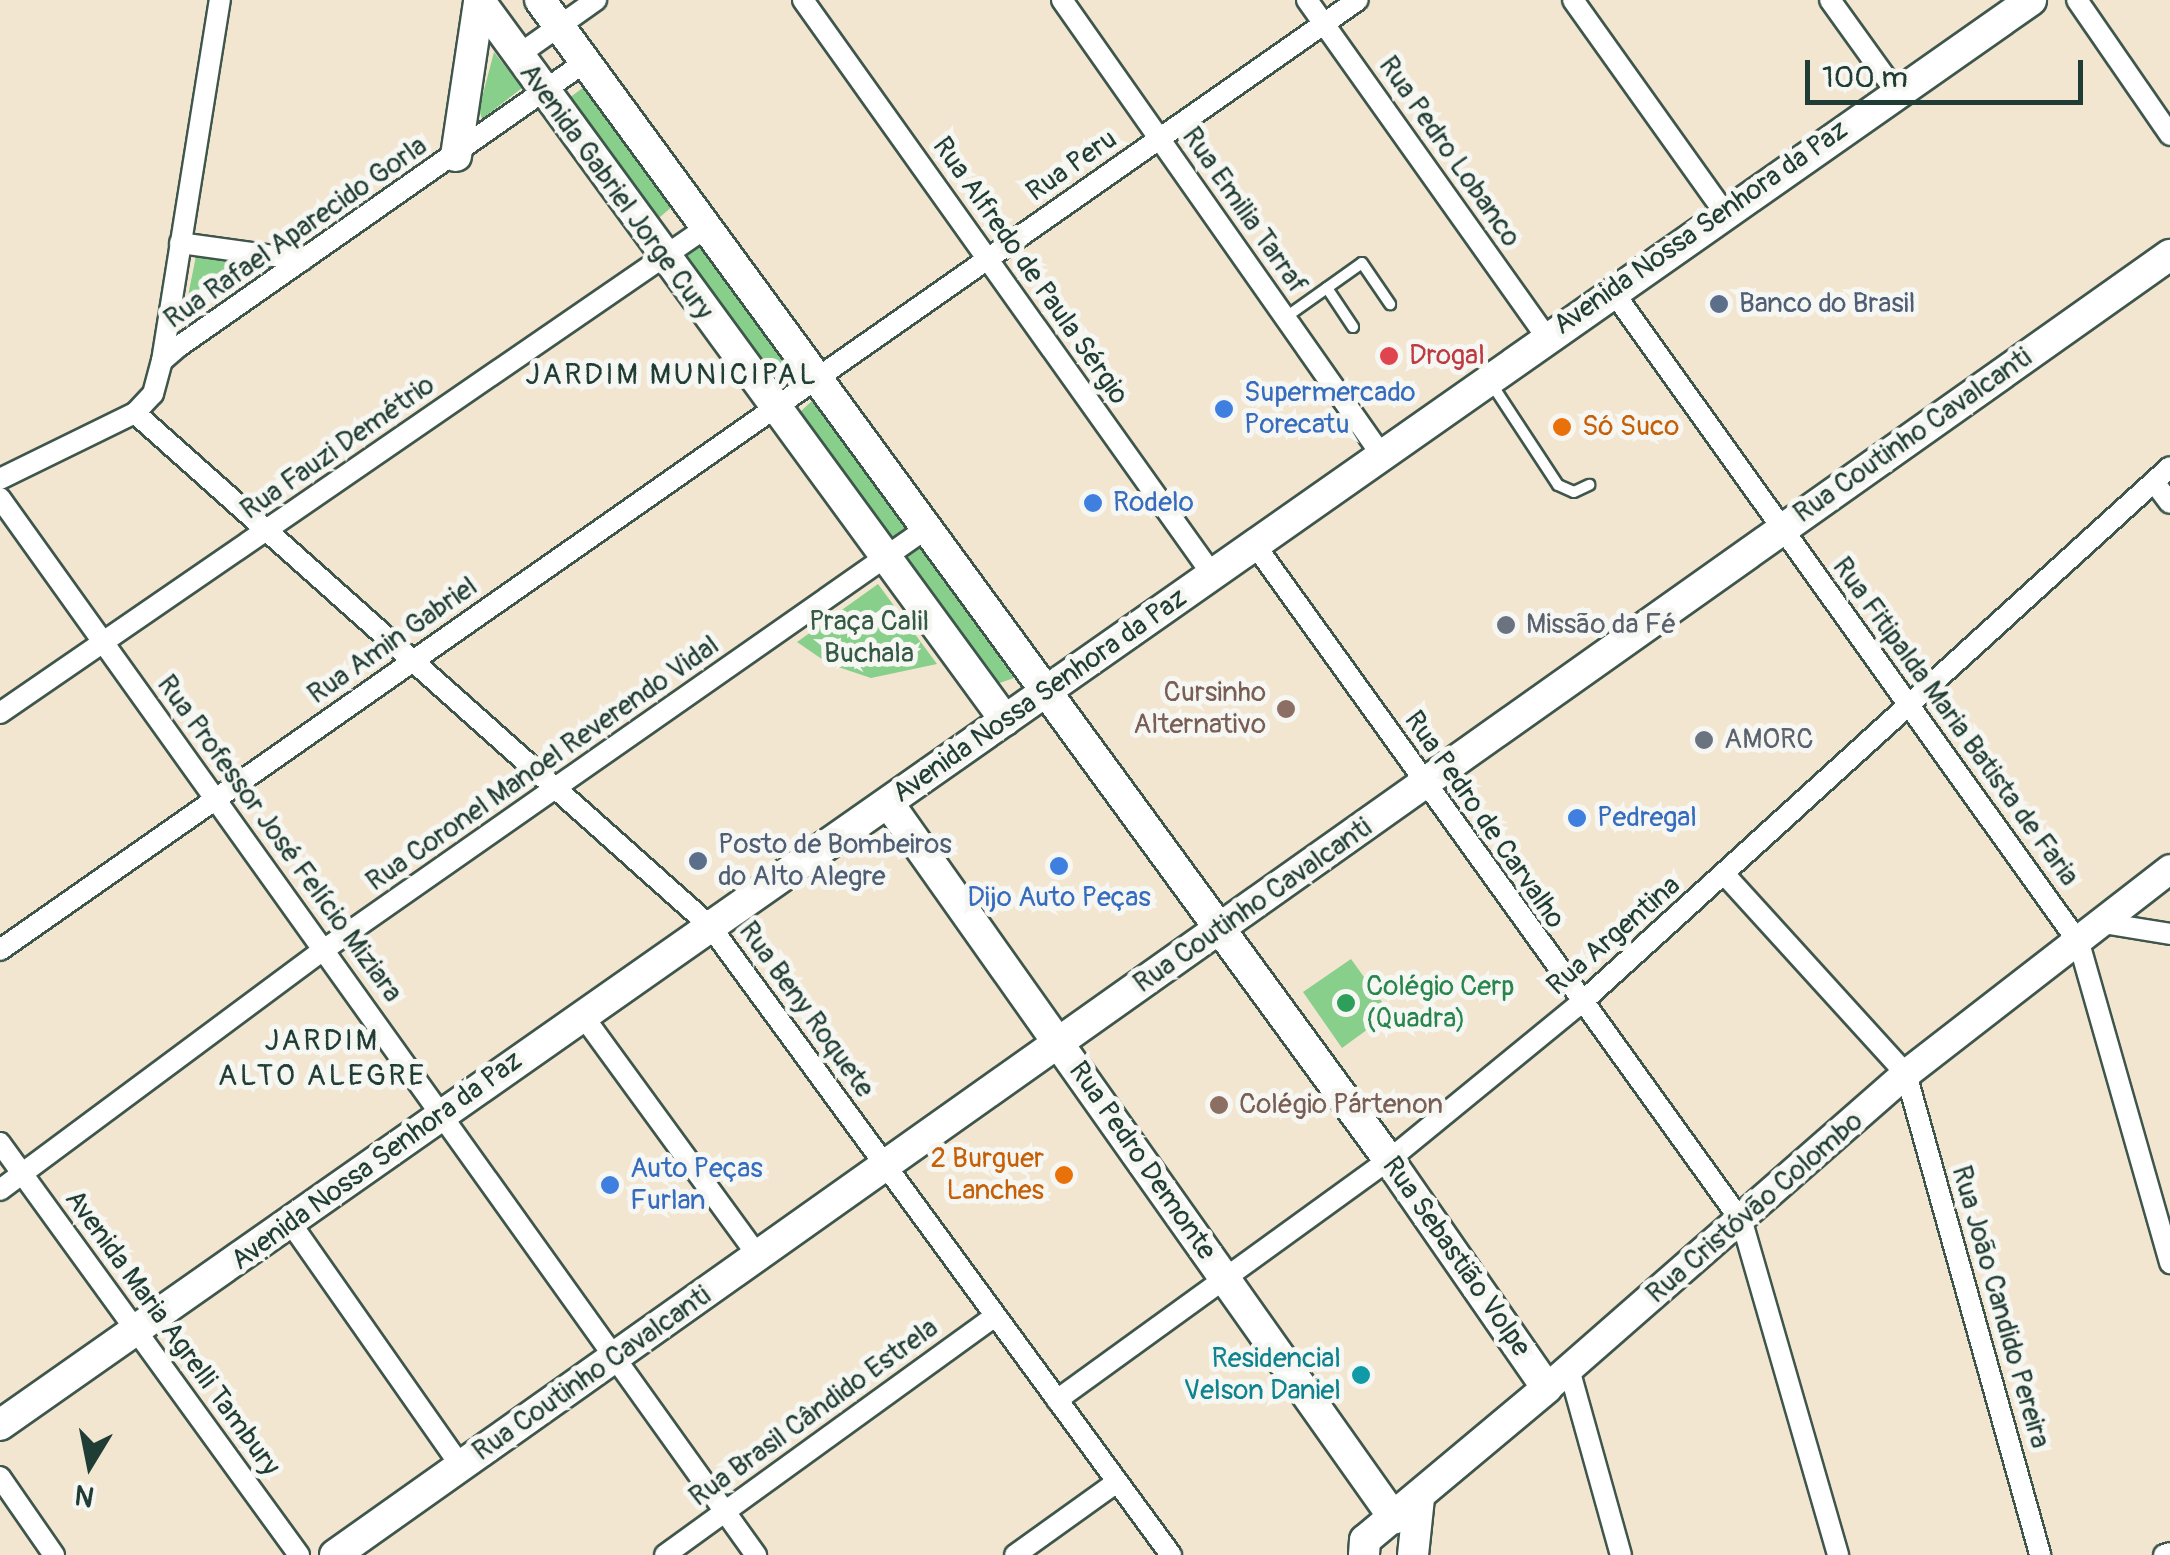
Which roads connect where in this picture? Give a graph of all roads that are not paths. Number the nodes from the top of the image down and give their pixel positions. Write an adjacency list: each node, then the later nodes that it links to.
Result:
1 (220, 0): 24 (street)
2 (540, 0): 14 (main road, Avenida Gabriel Jorge Cury)
3 (596, 0): 14 (street)
4 (803, 0): 27 (street, Rua Alfredo de Paula Sérgio)
5 (1062, 0): 20 (street, Rua Emilia Tarraf)
6 (1307, 0): 13 (street, Rua Pedro Lobanco)
7 (1358, 0): 13 (street, Rua Peru)
8 (1572, 0): 22 (street)
9 (1830, 0): 18 (street)
10 (2030, 0): 18 (main road, Avenida Nossa Senhora da Paz)
11 (2076, 0): 19 (street)
12 (479, 1): 15 (main road, Avenida Gabriel Jorge Cury); 21 (main road)
13 (1324, 24): 20 (street, Rua Peru); 34 (street, Rua Pedro Lobanco)
14 (559, 26): 15 (street); 16 (main road, Avenida Gabriel Jorge Cury)
15 (516, 56): 17 (main road, Avenida Gabriel Jorge Cury)
16 (584, 62): 17 (street, Rua Rafael Aparecido Gorla); 23 (main road, Avenida Gabriel Jorge Cury)
17 (543, 92): 21 (street, Rua Rafael Aparecido Gorla); 26 (main road, Avenida Gabriel Jorge Cury)
18 (1896, 92): 22 (main road, Avenida Nossa Senhora da Paz)
19 (2170, 135)
20 (1159, 139): 27 (street, Rua Peru); 32 (street, Rua Emilia Tarraf)
21 (456, 156): 28 (street, Rua Rafael Aparecido Gorla)
22 (1725, 213): 30 (main road, Avenida Nossa Senhora da Paz)
23 (707, 227): 26 (street, Rua Fauzi Demétrio); 37 (main road, Avenida Gabriel Jorge Cury)
24 (180, 243): 28 (street); 35 (street)
25 (2170, 256): 48 (main road, Rua Coutinho Cavalcanti)
26 (664, 257): 38 (main road, Avenida Gabriel Jorge Cury); 49 (street, Rua Fauzi Demétrio)
27 (988, 259): 37 (street, Rua Peru); 52 (street, Rua Alfredo de Paula Sérgio)
28 (303, 260): 35 (street, Rua Rafael Aparecido Gorla)
29 (1327, 288): 31 (lane); 32 (lane); 33 (lane)
30 (1611, 289): 34 (main road, Avenida Nossa Senhora da Paz); 48 (street, Rua Fitipalda Maria Batista de Faria)
31 (1390, 304)
32 (1285, 318): 40 (street, Rua Emilia Tarraf)
33 (1354, 327)
34 (1546, 336): 36 (main road, Avenida Nossa Senhora da Paz)
35 (162, 361): 39 (street, Rua Rafael Aparecido Gorla)
36 (1488, 378): 40 (main road, Avenida Nossa Senhora da Paz); 44 (lane)
37 (818, 379): 38 (street, Rua Amin Gabriel); 47 (main road, Avenida Gabriel Jorge Cury)
38 (776, 408): 51 (main road, Avenida Gabriel Jorge Cury); 54 (street, Rua Amin Gabriel)
39 (135, 412): 42 (street); 49 (street, Rua Beny Roquete)
40 (1381, 454): 50 (main road, Avenida Nossa Senhora da Paz)
41 (2170, 467): 43 (street, Rua Argentina)
42 (0, 479)
43 (2154, 482): 46 (street); 56 (street, Rua Argentina)
44 (1589, 486)
45 (0, 498): 53 (street, Rua Professor José Felício Miziara)
46 (2170, 504)
47 (927, 528): 51 (street, Rua Coronel Manoel Reverendo Vidal); 55 (main road, Avenida Gabriel Jorge Cury)
48 (1782, 528): 56 (street, Rua Fitipalda Maria Batista de Faria); 59 (main road, Rua Coutinho Cavalcanti)
49 (267, 530): 53 (street, Rua Fauzi Demétrio); 54 (street, Rua Beny Roquete)
50 (1255, 545): 52 (main road, Avenida Nossa Senhora da Paz); 59 (street, Rua Pedro de Carvalho)
51 (885, 558): 58 (main road, Avenida Gabriel Jorge Cury); 60 (street, Rua Coronel Manoel Reverendo Vidal)
52 (1212, 574): 55 (main road, Avenida Nossa Senhora da Paz)
53 (102, 641): 57 (street, Rua Fauzi Demétrio); 61 (street, Rua Professor José Felício Miziara)
54 (413, 661): 60 (street, Rua Beny Roquete); 61 (street, Rua Amin Gabriel)
55 (1047, 690): 58 (main road, Avenida Nossa Senhora da Paz); 67 (main road, Rua Sebastião Volpe)
56 (1907, 702): 64 (street, Rua Argentina); 69 (street, Rua Fitipalda Maria Batista de Faria)
57 (0, 714)
58 (1006, 720): 62 (main road, Avenida Nossa Senhora da Paz)
59 (1425, 784): 67 (main road, Rua Coutinho Cavalcanti); 72 (street, Rua Pedro de Carvalho)
60 (557, 789): 66 (street, Rua Beny Roquete); 70 (street, Rua Coronel Manoel Reverendo Vidal)
61 (215, 798): 70 (street, Rua Professor José Felício Miziara); 71 (street, Rua Amin Gabriel)
62 (889, 804): 66 (main road, Avenida Nossa Senhora da Paz); 74 (main road, Rua Pedro Demonte)
63 (2170, 869): 65 (street, Rua Cristóvão Colombo)
64 (1725, 875): 72 (street, Rua Argentina); 75 (street)
65 (2103, 923): 68 (street); 69 (street, Rua Cristóvão Colombo)
66 (710, 926): 73 (main road, Avenida Nossa Senhora da Paz); 79 (street, Rua Beny Roquete)
67 (1220, 929): 74 (main road, Rua Coutinho Cavalcanti); 78 (main road, Rua Sebastião Volpe)
68 (2170, 934)
69 (2079, 942): 75 (street, Rua Cristóvão Colombo); 85 (street, Rua Fitipalda Maria Batista de Faria)
70 (324, 949): 76 (street, Rua Professor José Felício Miziara); 80 (street, Rua Coronel Manoel Reverendo Vidal)
71 (0, 950)
72 (1581, 1003): 78 (street, Rua Argentina); 82 (street, Rua Pedro de Carvalho)
73 (584, 1016): 76 (main road, Avenida Nossa Senhora da Paz); 84 (street)
74 (1058, 1043): 79 (main road, Rua Coutinho Cavalcanti); 86 (main road, Rua Pedro Demonte)
75 (1906, 1074): 82 (street, Rua Cristóvão Colombo); 110 (street, Rua João Candido Pereira)
76 (441, 1111): 83 (main road, Avenida Nossa Senhora da Paz); 89 (street, Rua Professor José Felício Miziara)
77 (0, 1144): 80 (street, Avenida Maria Agrelli Tambury)
78 (1389, 1160): 86 (street, Rua Argentina); 90 (main road, Rua Sebastião Volpe)
79 (886, 1166): 84 (main road, Rua Coutinho Cavalcanti); 87 (street, Rua Beny Roquete)
80 (23, 1175): 81 (street, Rua Coronel Manoel Reverendo Vidal); 88 (street, Avenida Maria Agrelli Tambury)
81 (0, 1190)
82 (1742, 1222): 90 (street, Rua Cristóvão Colombo); 109 (street)
83 (292, 1225): 88 (main road, Avenida Nossa Senhora da Paz); 93 (street)
84 (758, 1256): 89 (main road, Rua Coutinho Cavalcanti)
85 (2170, 1263)
86 (1227, 1280): 91 (street, Rua Argentina); 98 (main road, Rua Pedro Demonte)
87 (996, 1316): 91 (street, Rua Beny Roquete); 97 (street, Rua Brasil Cândido Estrela)
88 (136, 1332): 92 (main road, Avenida Nossa Senhora da Paz); 101 (street, Avenida Maria Agrelli Tambury)
89 (614, 1358): 93 (main road, Rua Coutinho Cavalcanti); 97 (street, Rua Professor José Felício Miziara)
90 (1558, 1379): 96 (main road, Rua Cristóvão Colombo); 108 (street)
91 (1057, 1400): 95 (street, Rua Beny Roquete)
92 (0, 1426)
93 (461, 1466): 102 (main road, Rua Coutinho Cavalcanti)
94 (0, 1477): 100 (street)
95 (1118, 1482): 105 (street); 106 (street, Rua Beny Roquete)
96 (1419, 1498): 98 (main road, Rua Cristóvão Colombo); 107 (main road)
97 (725, 1512): 103 (street, Rua Brasil Cândido Estrela); 104 (street, Rua Professor José Felício Miziara)
98 (1394, 1518): 99 (main road, Rua Cristóvão Colombo)
99 (1358, 1550)
100 (54, 1555)
101 (299, 1555)
102 (334, 1555)
103 (665, 1555)
104 (756, 1555)
105 (1015, 1555)
106 (1170, 1555)
107 (1413, 1555)
108 (1621, 1555)
109 (1838, 1555)
110 (2040, 1555)

